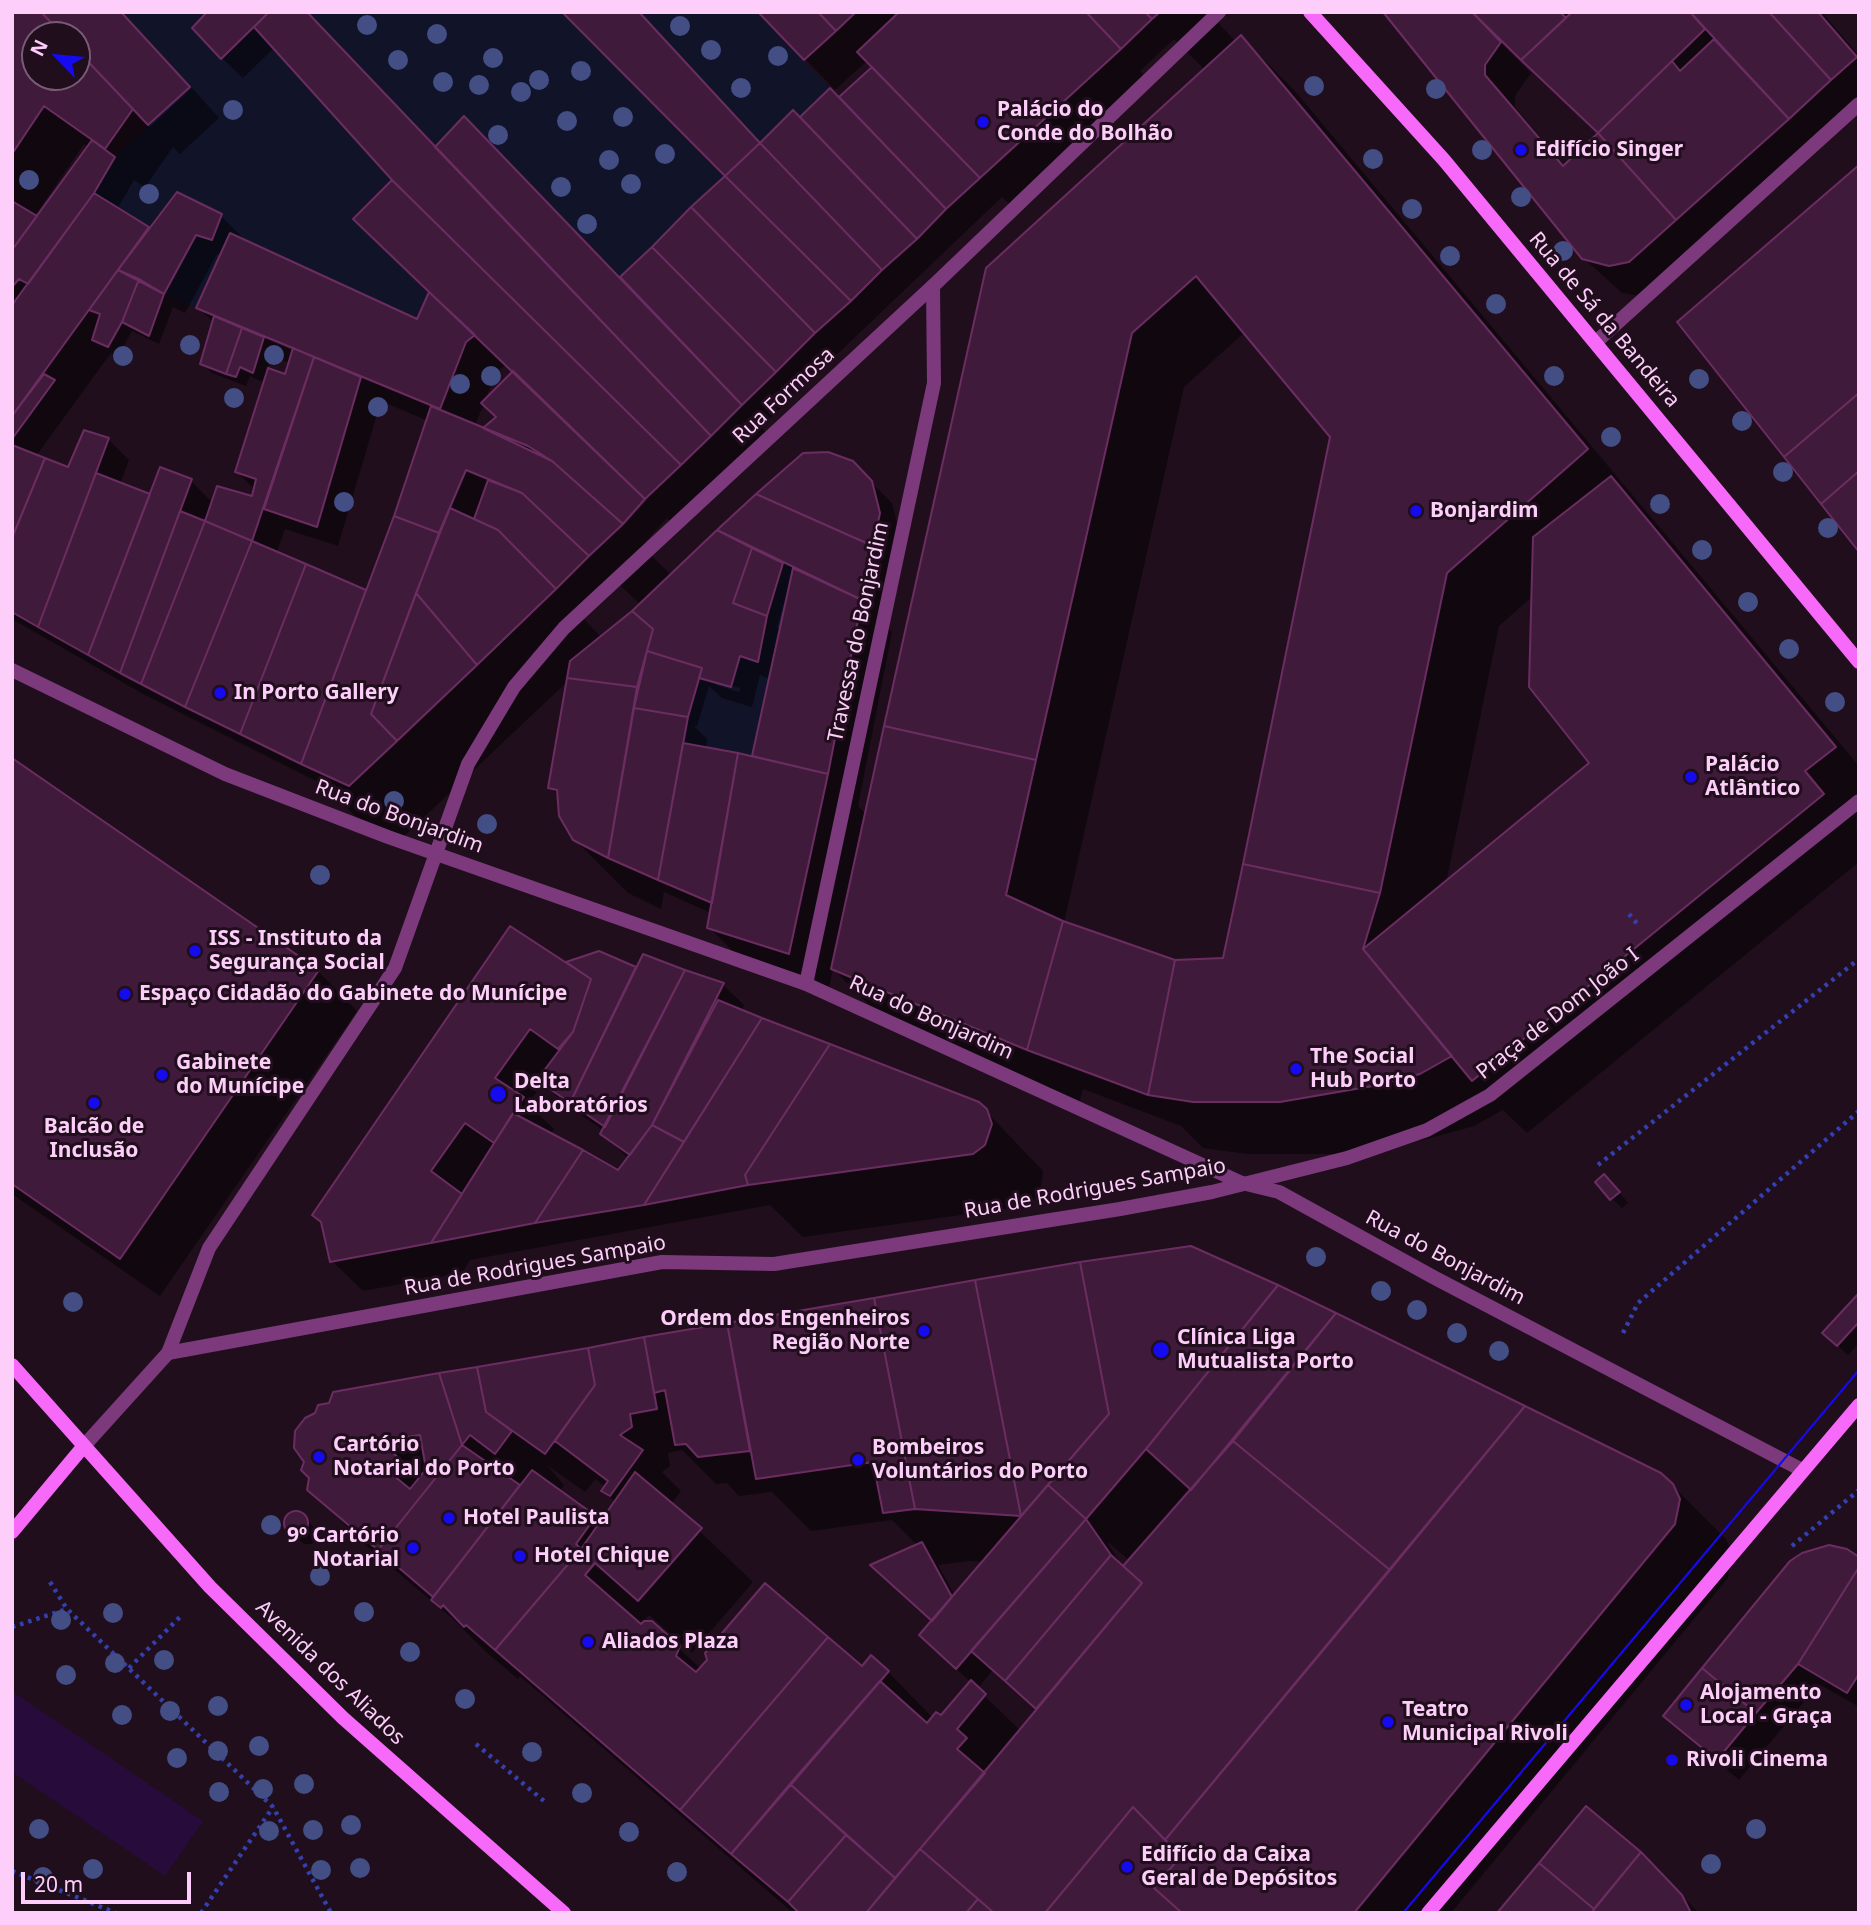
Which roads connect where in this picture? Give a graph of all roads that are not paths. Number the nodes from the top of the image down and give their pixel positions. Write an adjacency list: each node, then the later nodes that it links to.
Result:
1 (1219, 12): 4 (street, Rua Formosa)
2 (1310, 12): 5 (main road, Rua de Sá da Bandeira)
3 (1859, 104): 5 (street)
4 (933, 286): 9 (street, Rua Formosa); 10 (street, Travessa do Bonjardim)
5 (1596, 342): 6 (main road, Rua de Sá da Bandeira)
6 (1859, 662)
7 (12, 670): 9 (street, Rua do Bonjardim)
8 (1859, 801): 11 (street, Praça de Dom João I)
9 (437, 853): 10 (street, Rua do Bonjardim); 12 (street, Rua Formosa)
10 (806, 984): 11 (street, Rua do Bonjardim)
11 (1242, 1184): 12 (street, Rua de Rodrigues Sampaio); 16 (street, Rua do Bonjardim)
12 (168, 1353): 15 (street)
13 (12, 1364): 15 (main road, Avenida dos Aliados)
14 (1859, 1405): 16 (main road)
15 (83, 1447): 17 (main road); 18 (main road, Avenida dos Aliados)
16 (1802, 1470): 19 (main road)
17 (12, 1532)
18 (564, 1913)
19 (1427, 1913)

